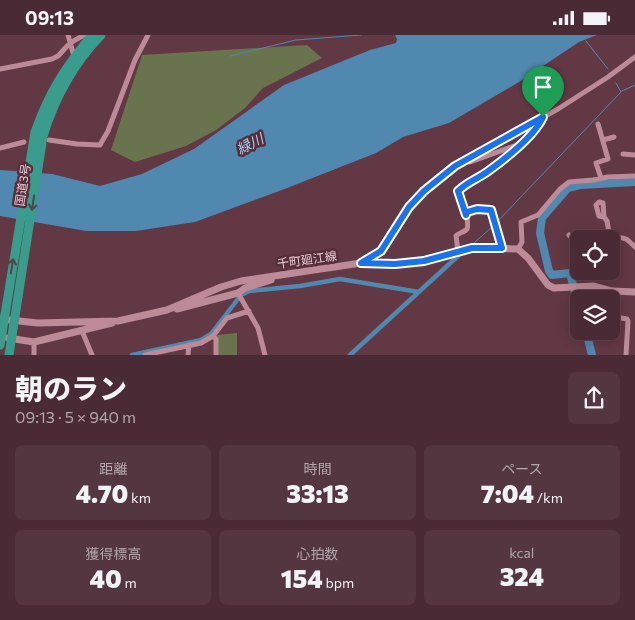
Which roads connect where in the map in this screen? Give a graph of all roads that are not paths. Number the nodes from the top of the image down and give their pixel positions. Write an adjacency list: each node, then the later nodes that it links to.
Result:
1 (68, 35): 6 (street)
2 (84, 35): 6 (street)
3 (92, 35): 7 (highway, 国道3号)
4 (101, 35): 41 (highway, 国道3号, one-way to 41)
5 (148, 35): 13 (street)
6 (70, 43): 7 (street); 9 (street)
7 (74, 56): 39 (highway, 国道3号, one-way to 7)
8 (635, 59): 10 (street)
9 (0, 69)
10 (543, 117): 16 (street); 20 (street)
11 (598, 124): 14 (street)
12 (614, 137): 14 (street)
13 (49, 140)
14 (602, 140): 22 (street)
15 (24, 142): 17 (street)
16 (522, 143): 20 (street); 23 (street)
17 (1, 147)
18 (623, 154): 19 (street)
19 (635, 155)
20 (463, 161): 31 (street)
21 (635, 176): 22 (street)
22 (601, 178): 29 (street)
23 (466, 215): 28 (street); 30 (street)
24 (604, 217): 25 (street)
25 (609, 230)
26 (620, 239): 27 (street)
27 (635, 247)
28 (502, 248): 29 (main road, 千町廻江線); 30 (main road, 千町廻江線)
29 (518, 249): 33 (main road)
30 (458, 251): 31 (main road, 千町廻江線)
31 (361, 263): 32 (main road, 千町廻江線)
32 (288, 274): 35 (main road); 37 (main road, 千町廻江線)
33 (602, 290)
34 (635, 292): 36 (main road)
35 (238, 293): 37 (main road); 38 (street)
36 (620, 294)
37 (167, 310): 42 (main road, 千町廻江線)
38 (248, 311): 44 (street); 54 (street)
39 (3, 318): 41 (main road, 千町廻江線); 45 (highway, 国道3号)
40 (620, 318): 55 (street)
41 (14, 319): 42 (main road, 千町廻江線); 48 (highway, 国道3号)
42 (118, 321): 43 (main road, 千町廻江線)
43 (82, 331): 46 (main road, 千町廻江線); 50 (street)
44 (213, 336): 47 (street); 53 (street)
45 (1, 338): 46 (main road)
46 (34, 342): 49 (street)
47 (189, 345): 51 (street); 52 (street)
48 (9, 355)
49 (34, 355)
50 (92, 355)
51 (145, 355)
52 (188, 355)
53 (216, 355)
54 (265, 355)
55 (626, 355)

